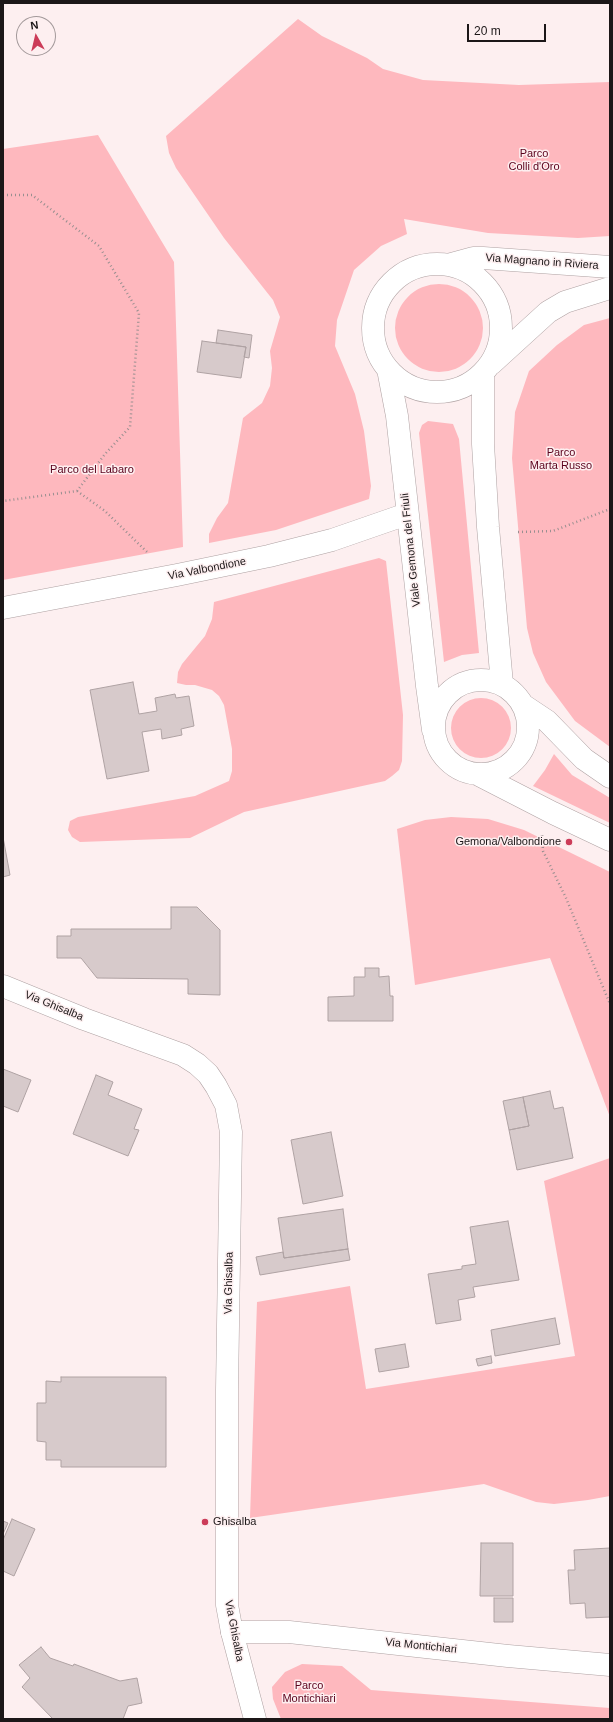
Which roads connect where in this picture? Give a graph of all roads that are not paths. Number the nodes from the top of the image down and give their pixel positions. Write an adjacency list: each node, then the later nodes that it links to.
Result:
1 (451, 264): 2 (street, Via Magnano in Riviera); 4 (street); 5 (street)
2 (610, 267)
3 (610, 288): 4 (street)
4 (487, 369): 5 (street); 8 (street)
5 (388, 370): 6 (street, Viale Gemona del Friuli)
6 (407, 514): 7 (street, Via Valbondione); 10 (street, Viale Gemona del Friuli)
7 (3, 608)
8 (502, 684): 9 (street); 10 (street)
9 (523, 705): 11 (street); 12 (street)
10 (434, 730): 11 (street)
11 (477, 774): 13 (street)
12 (610, 777)
13 (610, 840)
14 (3, 986): 15 (street, Via Ghisalba)
15 (232, 1632): 16 (street, Via Montichiari); 17 (street, Via Ghisalba)
16 (610, 1665)
17 (255, 1719)

